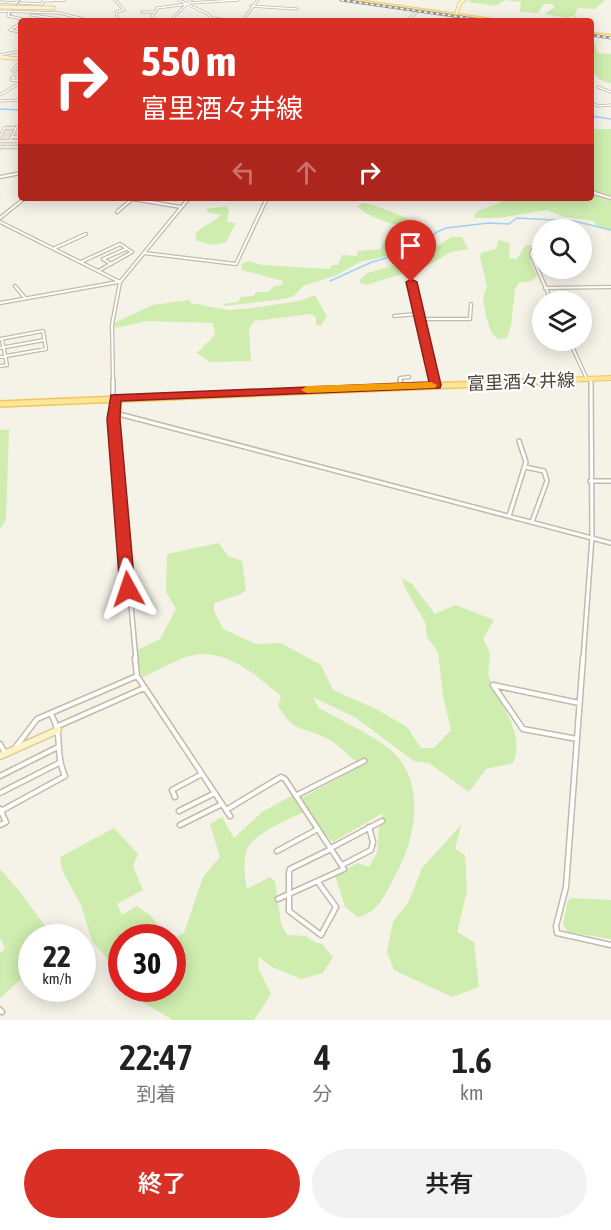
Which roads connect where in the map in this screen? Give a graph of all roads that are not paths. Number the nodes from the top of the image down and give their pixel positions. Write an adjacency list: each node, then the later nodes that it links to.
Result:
1 (34, 0): 17 (street)
2 (64, 0): 14 (street)
3 (115, 0): 37 (street)
4 (178, 0): 19 (street)
5 (191, 0): 19 (street)
6 (238, 0): 19 (street)
7 (258, 0): 20 (street)
8 (350, 0): 18 (main road)
9 (372, 0): 18 (street)
10 (464, 0): 33 (street)
11 (5, 1): 12 (street); 15 (street)
12 (20, 1): 17 (street); 21 (street)
13 (44, 1): 14 (street); 17 (street)
14 (54, 1)
15 (0, 2)
16 (162, 2): 22 (street)
17 (32, 3)
18 (368, 3): 27 (main road)
19 (187, 4): 22 (street); 39 (street); 40 (street)
20 (252, 6): 26 (street); 41 (street)
21 (17, 7): 23 (street); 25 (street)
22 (161, 7): 31 (street)
23 (39, 8): 24 (street); 29 (street)
24 (54, 8)
25 (0, 9): 28 (street)
26 (297, 9)
27 (419, 10): 33 (main road); 42 (street)
28 (9, 11): 29 (street); 44 (street)
29 (36, 12): 32 (street); 36 (street)
30 (142, 12): 31 (street)
31 (154, 12): 38 (street)
32 (32, 15): 34 (street); 35 (street)
33 (456, 15): 43 (main road)
34 (28, 18)
35 (52, 18)
36 (86, 18)
37 (117, 18)
38 (152, 18)
39 (173, 18)
40 (210, 18)
41 (244, 18)
42 (410, 18)
43 (477, 18)
44 (18, 19)
45 (18, 25): 46 (street)
46 (15, 27): 47 (street); 48 (street)
47 (18, 28)
48 (18, 31)
49 (594, 34): 50 (main road)
50 (611, 36)
51 (18, 52): 52 (street)
52 (0, 56): 53 (street)
53 (18, 59)
54 (18, 64): 55 (street)
55 (12, 71)
56 (18, 71): 57 (street)
57 (18, 80)
58 (10, 81): 59 (street)
59 (18, 81)
60 (18, 83): 63 (street)
61 (598, 87): 62 (street)
62 (611, 92)
63 (0, 94)
64 (18, 100): 65 (street)
65 (0, 101)
66 (594, 104): 67 (street)
67 (611, 105)
68 (16, 128): 69 (street); 71 (street)
69 (2, 130): 70 (street)
70 (0, 136)
71 (12, 136): 72 (street); 74 (street)
72 (18, 137)
73 (0, 141): 74 (street)
74 (10, 141): 75 (street)
75 (18, 141)
76 (0, 147): 77 (street)
77 (18, 147)
78 (18, 174): 79 (street)
79 (0, 177)
80 (594, 193): 81 (street)
81 (611, 198)
82 (22, 201): 89 (street)
83 (130, 201): 88 (street)
84 (144, 201): 87 (street)
85 (187, 201): 87 (street)
86 (266, 201): 93 (street)
87 (182, 207): 93 (street)
88 (117, 212)
89 (0, 220): 91 (street)
90 (86, 234): 91 (street)
91 (55, 248): 94 (street)
92 (128, 249): 94 (street); 95 (street); 95 (street)
93 (143, 253): 98 (street)
94 (81, 262): 96 (street)
95 (111, 264): 96 (street)
96 (98, 271): 98 (street)
97 (542, 279): 102 (street)
98 (120, 282): 104 (street); 124 (street)
99 (411, 282): 107 (street)
100 (15, 286): 104 (street)
101 (611, 287): 102 (street)
102 (546, 288): 103 (street)
103 (547, 291)
104 (25, 298): 105 (street)
105 (0, 303)
106 (471, 304): 109 (street)
107 (417, 314): 108 (street); 109 (street)
108 (394, 316)
109 (418, 319): 121 (street)
110 (1, 339): 111 (street); 112 (street)
111 (44, 340): 112 (street); 114 (street)
112 (2, 348): 114 (street)
113 (575, 351): 120 (street)
114 (6, 356): 115 (street); 116 (street)
115 (0, 357)
116 (0, 366)
117 (408, 373): 118 (street)
118 (409, 377): 122 (street); 123 (street)
119 (611, 378): 120 (main road, 富里酒々井線)
120 (589, 379): 121 (main road, 富里酒々井線); 129 (street)
121 (435, 385): 123 (main road, 富里酒々井線)
122 (401, 386): 123 (main road, 富里酒々井線); 124 (main road, 富里酒々井線)
123 (410, 386)
124 (114, 398): 125 (main road, 富里酒々井線); 126 (street)
125 (0, 404)
126 (115, 413): 131 (street); 135 (street)
127 (519, 441): 128 (street)
128 (524, 467): 131 (street); 132 (street)
129 (590, 481): 130 (street); 133 (street)
130 (611, 481)
131 (509, 516): 132 (street)
132 (532, 522): 133 (street)
133 (592, 537): 134 (street); 137 (street)
134 (611, 543)
135 (137, 676): 136 (street); 138 (street)
136 (144, 688): 139 (street); 147 (street)
137 (579, 703): 140 (street); 140 (street)
138 (50, 713): 139 (street); 143 (street)
139 (58, 728): 142 (street); 143 (street)
140 (577, 739): 169 (street)
141 (0, 744): 144 (street)
142 (58, 747): 146 (street); 148 (street)
143 (14, 750): 144 (street)
144 (3, 755)
145 (364, 761): 151 (street)
146 (59, 763): 149 (street); 154 (street)
147 (202, 774): 150 (street); 152 (street)
148 (0, 776)
149 (0, 793)
150 (215, 793): 153 (street); 156 (street)
151 (297, 795): 155 (street); 162 (street)
152 (174, 797)
153 (222, 804): 155 (street); 160 (street)
154 (1, 810): 159 (street)
155 (226, 810): 157 (street)
156 (178, 811)
157 (230, 816)
158 (382, 821): 161 (street)
159 (0, 825)
160 (180, 825)
161 (369, 827): 163 (street); 165 (street)
162 (318, 829): 163 (street); 164 (street)
163 (331, 848): 165 (street); 167 (street)
164 (277, 851)
165 (342, 865): 166 (street)
166 (318, 882): 167 (street); 167 (street)
167 (288, 896): 168 (street)
168 (278, 899)
169 (611, 945)

